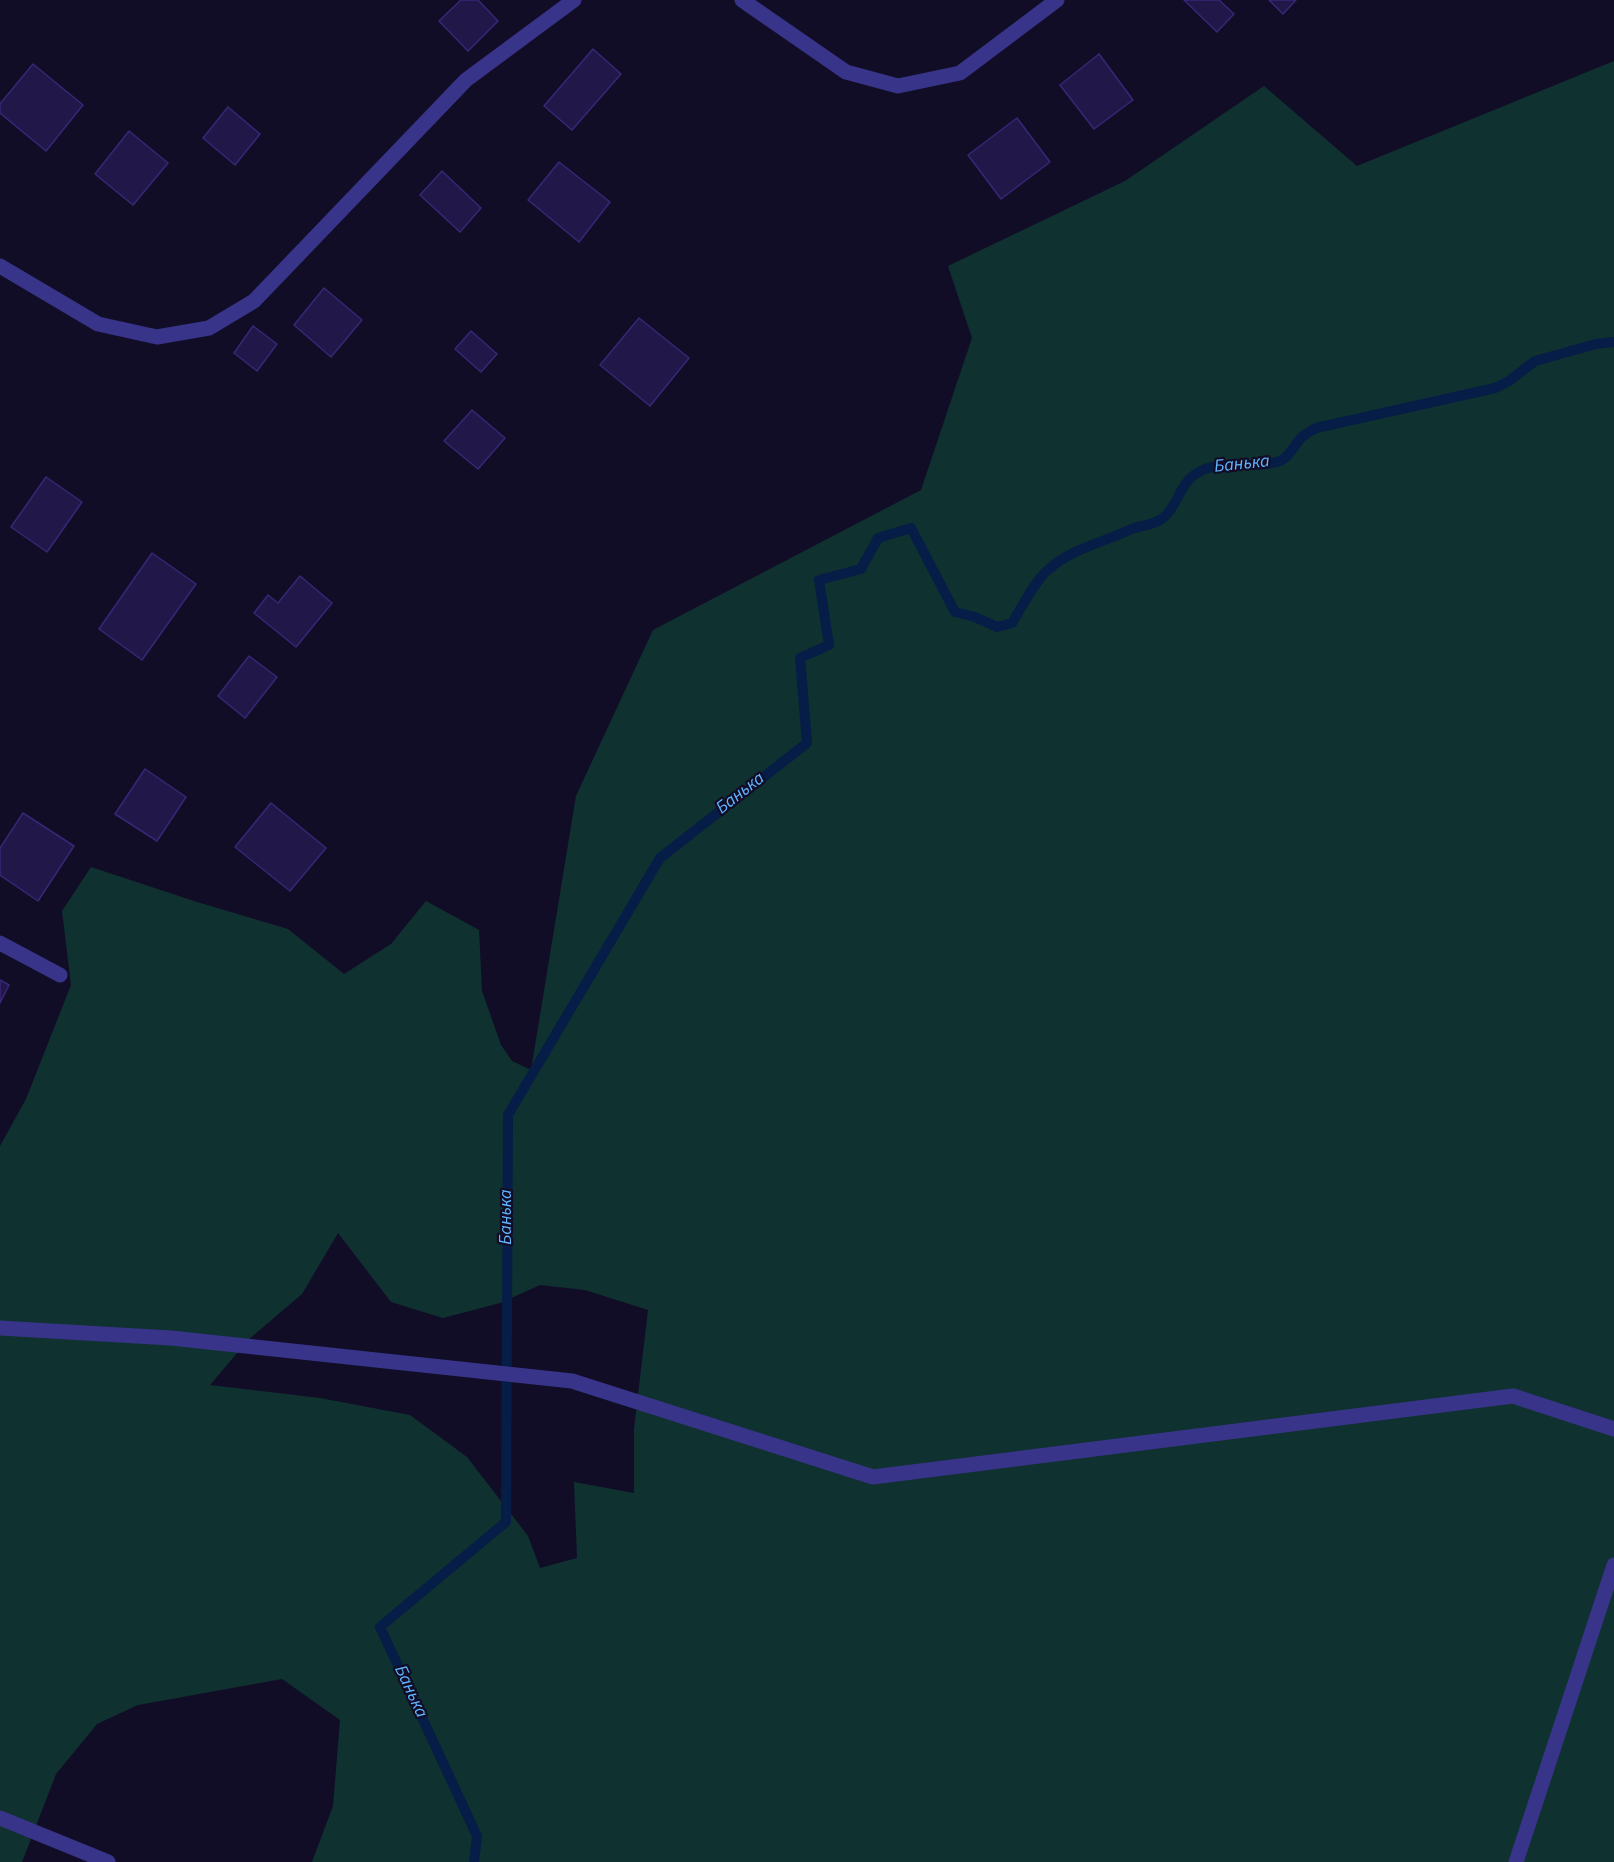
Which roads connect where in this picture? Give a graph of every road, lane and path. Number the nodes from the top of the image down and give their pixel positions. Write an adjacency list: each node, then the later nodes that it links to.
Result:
1 (574, 0): 4 (street)
2 (742, 0): 3 (street)
3 (1057, 0)
4 (0, 266)
5 (0, 943): 6 (street)
6 (60, 975)
7 (0, 1328): 8 (street)
8 (1614, 1429)
9 (1614, 1565): 12 (street)
10 (0, 1818): 11 (street)
11 (108, 1862)
12 (1516, 1862)

